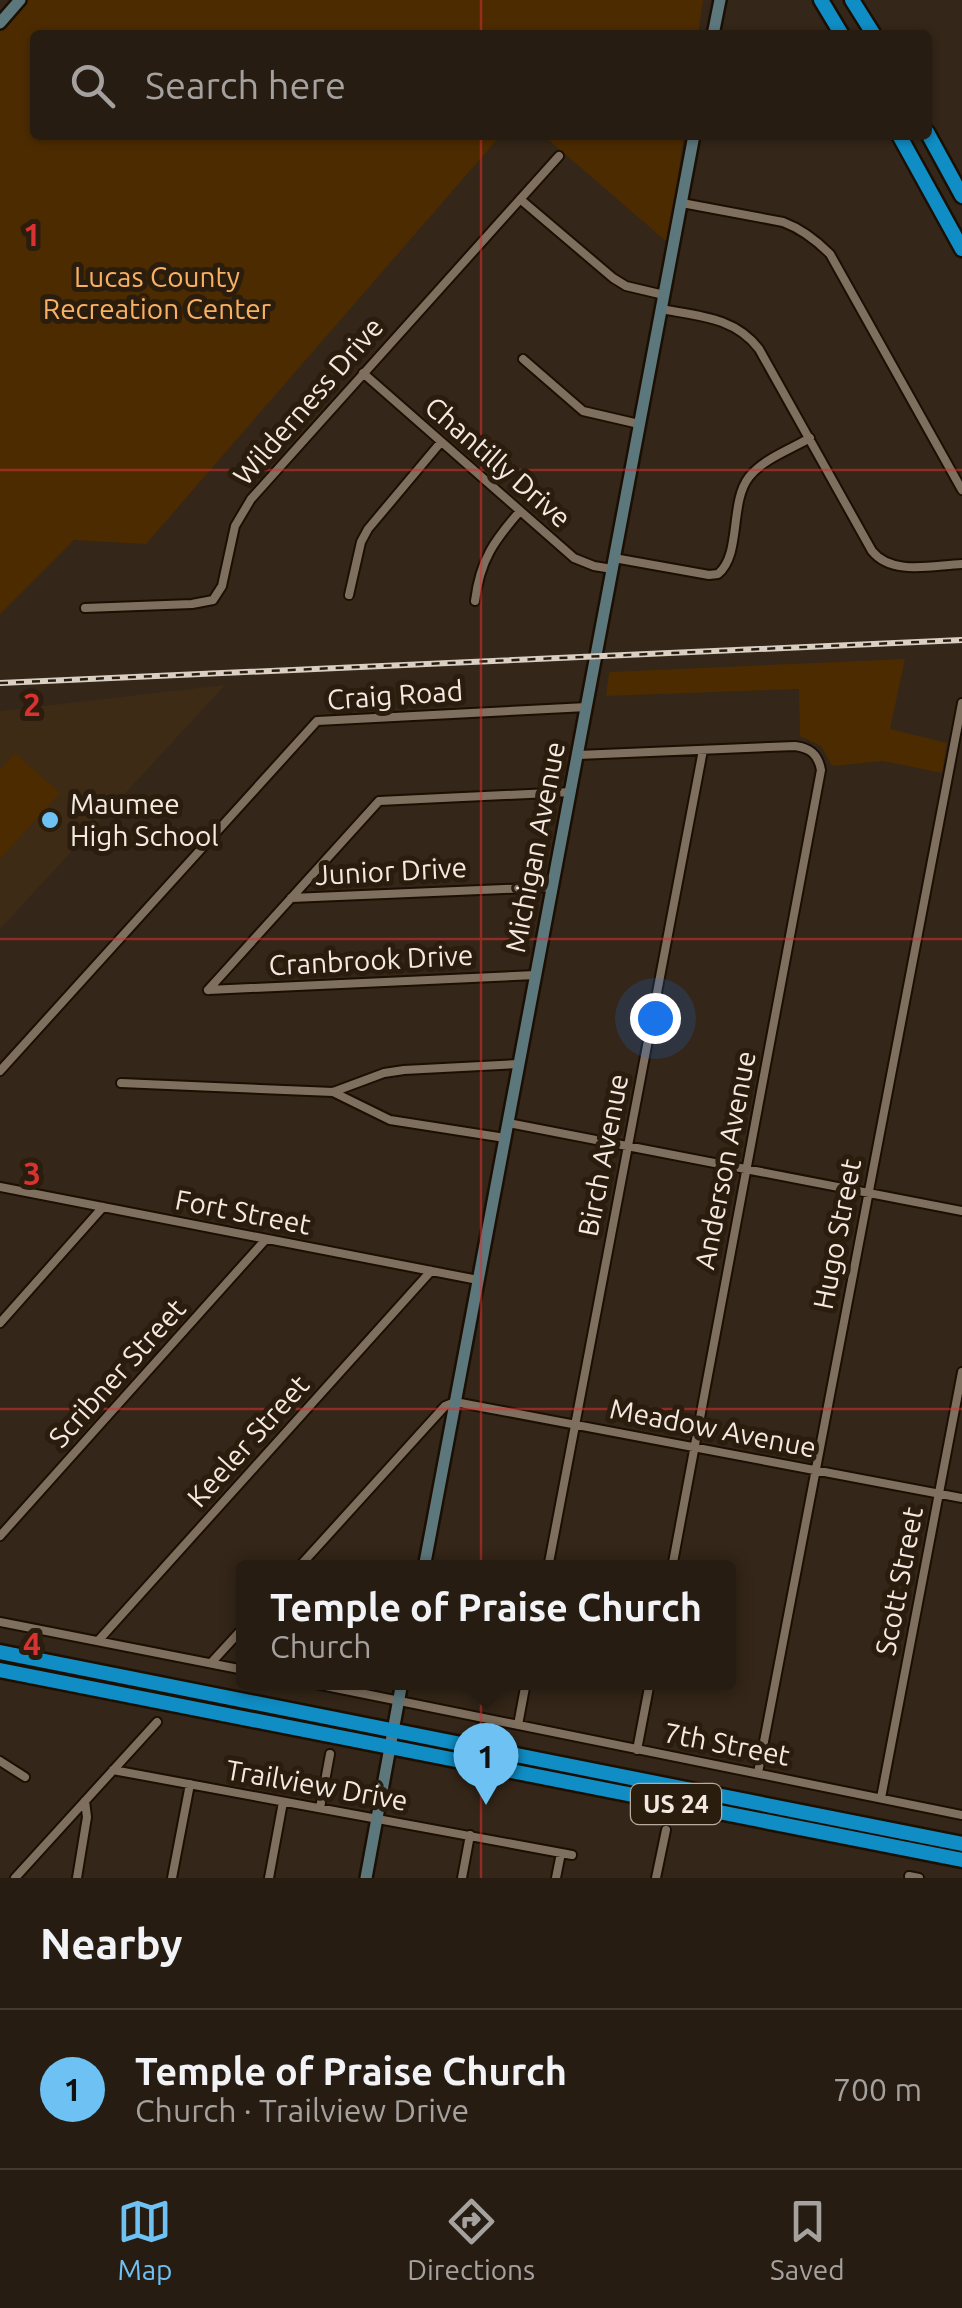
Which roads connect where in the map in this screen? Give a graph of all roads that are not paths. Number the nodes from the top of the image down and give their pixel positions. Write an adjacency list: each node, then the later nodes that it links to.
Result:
1 (720, 0): 6 (street)
2 (820, 0): 7 (highway)
3 (852, 0): 8 (highway)
4 (13, 2): 5 (street)
5 (1, 19)
6 (715, 30)
7 (839, 30)
8 (871, 30)
9 (693, 140): 15 (street, Michigan Avenue)
10 (902, 140): 16 (highway)
11 (931, 140): 13 (highway)
12 (559, 156): 14 (street, Wilderness Drive)
13 (962, 196)
14 (520, 199): 17 (street); 20 (street, Wilderness Drive)
15 (682, 203): 17 (street, Michigan Avenue); 24 (street)
16 (962, 249)
17 (664, 295): 18 (street, Michigan Avenue)
18 (661, 309): 21 (street, Michigan Avenue); 22 (street)
19 (522, 359): 21 (street)
20 (362, 374): 23 (street, Chantilly Drive); 30 (street, Wilderness Drive)
21 (640, 424): 26 (street, Michigan Avenue)
22 (810, 438): 26 (street, Chantilly Drive); 27 (street)
23 (441, 442): 25 (street, Chantilly Drive); 28 (street)
24 (962, 490)
25 (520, 511): 26 (street, Chantilly Drive); 29 (street)
26 (613, 564): 32 (street, Michigan Avenue)
27 (962, 564)
28 (349, 595)
29 (476, 601)
30 (85, 608)
31 (962, 704): 48 (street, Hugo Street)
32 (587, 707): 34 (street, Michigan Avenue); 40 (street, Craig Road)
33 (703, 750): 34 (street); 45 (street, Birch Avenue); 46 (street, Anderson Avenue)
34 (578, 755): 35 (street, Michigan Avenue)
35 (571, 792): 36 (street, Michigan Avenue); 37 (street)
36 (553, 886): 37 (street, Junior Drive); 38 (street, Michigan Avenue)
37 (290, 898): 38 (street, Cranbrook Drive)
38 (536, 975): 39 (street, Michigan Avenue)
39 (519, 1064): 42 (street); 43 (street, Michigan Avenue)
40 (0, 1071)
41 (121, 1083): 42 (street)
42 (333, 1092): 44 (street)
43 (508, 1123): 44 (street, Michigan Avenue); 45 (street)
44 (505, 1138): 53 (street, Michigan Avenue)
45 (628, 1146): 46 (street); 57 (street, Birch Avenue)
46 (746, 1169): 48 (street); 58 (street, Anderson Avenue)
47 (0, 1188): 49 (street, Fort Street)
48 (868, 1193): 50 (street); 59 (street, Hugo Street)
49 (103, 1207): 51 (street, Fort Street); 54 (street)
50 (962, 1211)
51 (266, 1239): 52 (street, Fort Street); 62 (street, Scribner Street)
52 (431, 1271): 53 (street, Fort Street); 69 (street, Keeler Street)
53 (478, 1280): 56 (street, Michigan Avenue)
54 (0, 1322)
55 (962, 1372): 60 (street, Scott Street)
56 (455, 1402): 57 (street, Meadow Avenue); 63 (street); 64 (street, Michigan Avenue)
57 (574, 1424): 58 (street, Meadow Avenue); 65 (street, Birch Avenue)
58 (695, 1447): 59 (street, Meadow Avenue); 66 (street, Anderson Avenue)
59 (815, 1470): 60 (street, Meadow Avenue); 87 (street, Hugo Street)
60 (939, 1494): 61 (street, Meadow Avenue); 90 (street, Scott Street)
61 (962, 1498)
62 (0, 1536)
63 (305, 1560)
64 (425, 1560)
65 (549, 1560)
66 (674, 1560)
67 (0, 1622): 69 (street)
68 (236, 1636): 71 (street)
69 (98, 1641): 71 (street)
70 (0, 1652): 81 (highway, US 24)
71 (211, 1663): 72 (street)
72 (236, 1668)
73 (0, 1670): 82 (highway, US 24)
74 (345, 1690): 78 (street, 7th Street)
75 (401, 1690): 78 (street)
76 (525, 1690): 80 (street)
77 (648, 1690): 83 (street)
78 (399, 1701): 80 (street, 7th Street); 81 (street)
79 (156, 1722): 86 (street)
80 (518, 1726): 83 (street, 7th Street)
81 (393, 1730): 82 (street); 98 (highway, US 24)
82 (390, 1748): 95 (street); 101 (highway, US 24)
83 (637, 1750): 87 (street, 7th Street)
84 (330, 1754): 93 (street)
85 (0, 1760): 88 (street)
86 (114, 1770): 89 (street, Trailview Drive); 91 (street)
87 (758, 1774): 90 (street, 7th Street)
88 (25, 1777)
89 (190, 1784): 92 (street, Trailview Drive); 104 (street)
90 (881, 1798): 94 (street, 7th Street)
91 (85, 1802): 102 (street); 103 (street)
92 (283, 1802): 93 (street, Trailview Drive); 105 (street)
93 (320, 1808): 95 (street, Trailview Drive)
94 (962, 1815)
95 (377, 1819): 97 (street, Trailview Drive); 106 (street)
96 (666, 1830): 109 (street)
97 (470, 1835): 99 (street, Trailview Drive); 107 (street)
98 (962, 1844)
99 (561, 1852): 100 (street, Trailview Drive); 108 (street)
100 (572, 1854)
101 (962, 1860)
102 (16, 1878)
103 (77, 1878)
104 (172, 1878)
105 (268, 1878)
106 (366, 1878)
107 (462, 1878)
108 (556, 1878)
109 (656, 1878)

